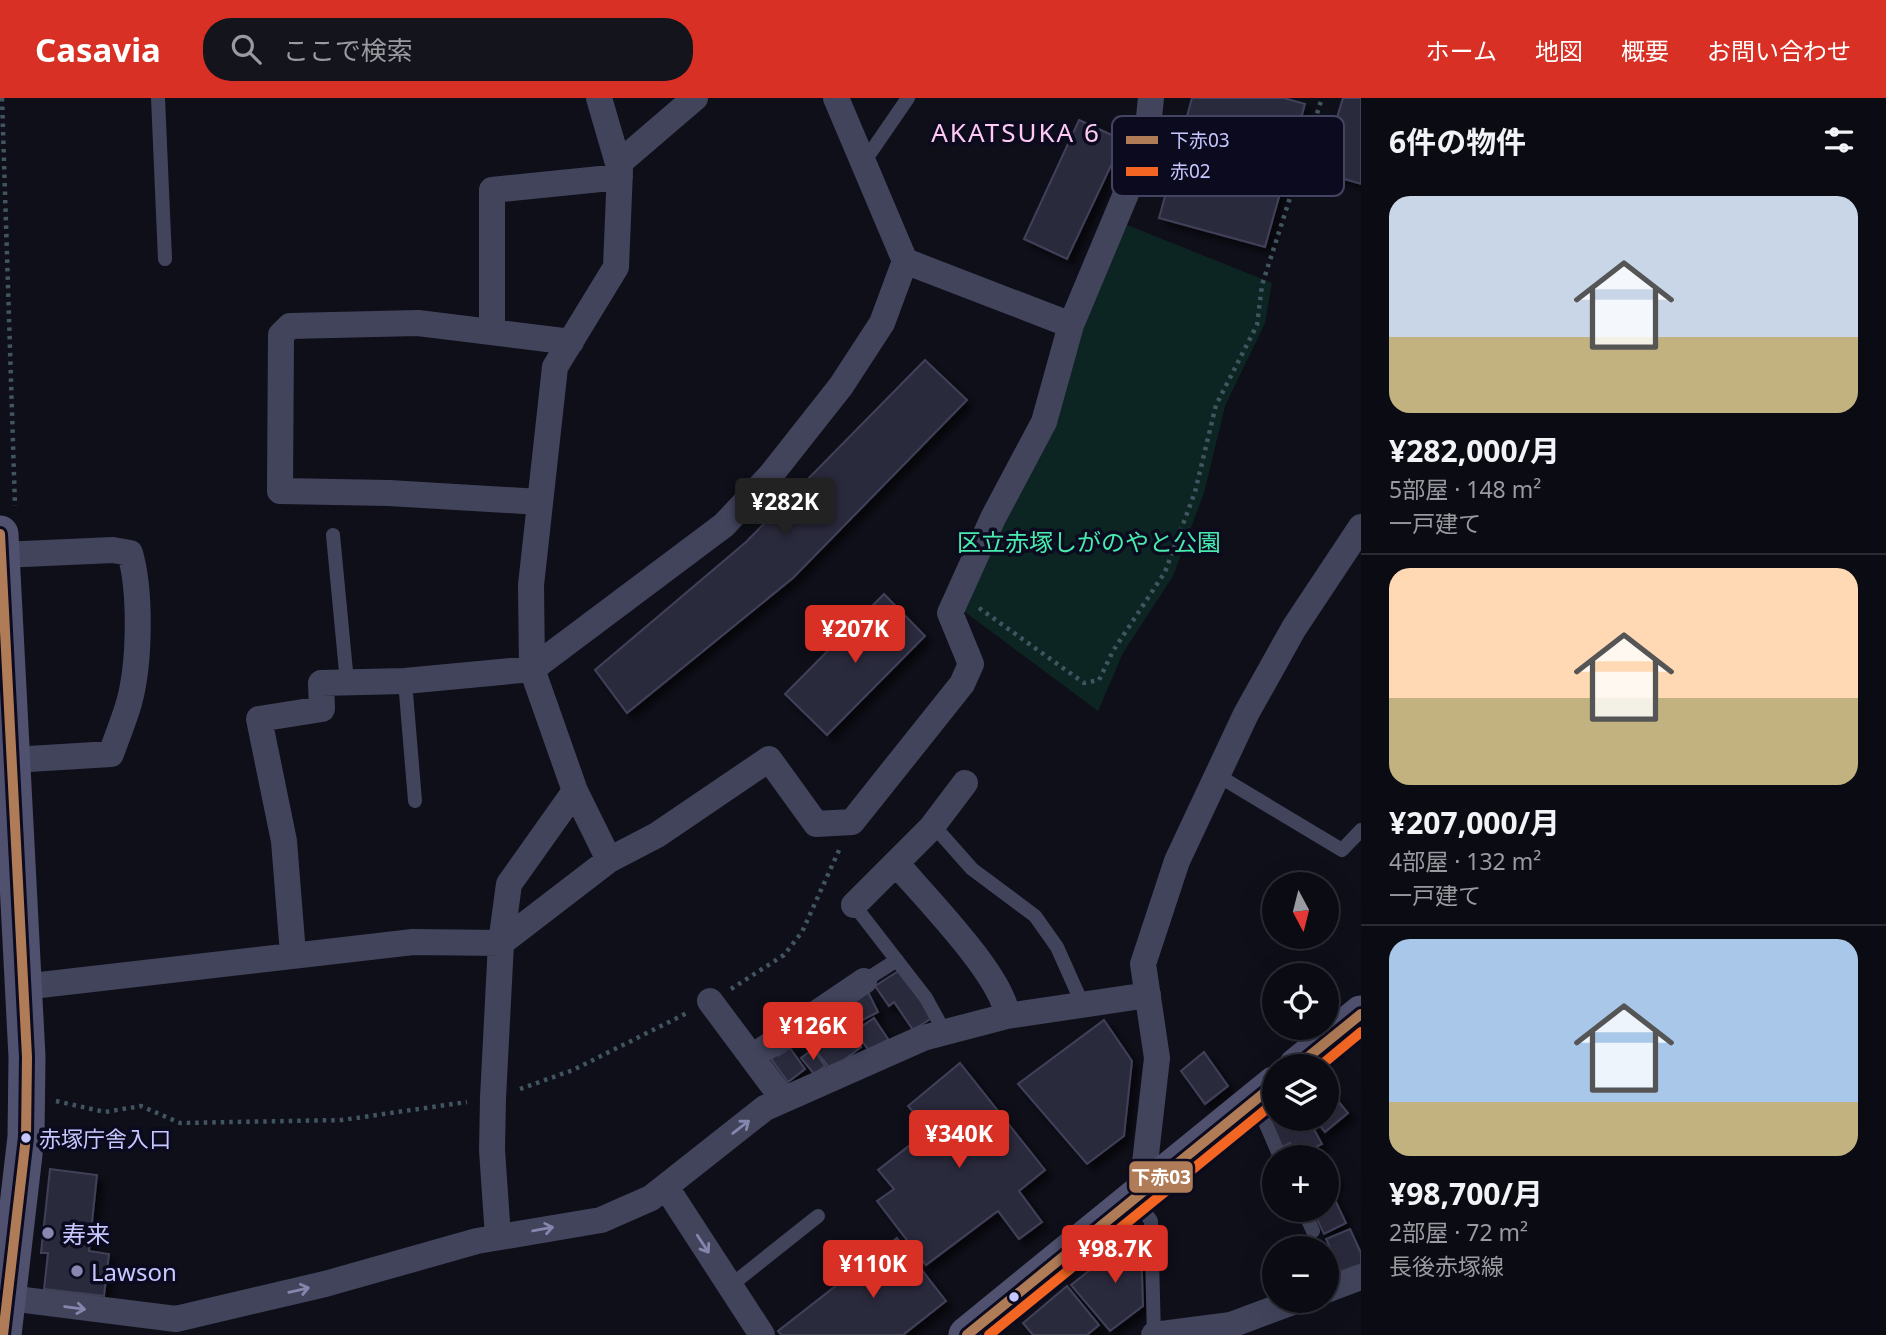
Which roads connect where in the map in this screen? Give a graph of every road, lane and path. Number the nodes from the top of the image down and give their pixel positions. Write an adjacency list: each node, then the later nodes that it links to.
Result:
1 (158, 98): 14 (lane)
2 (599, 98): 11 (street)
3 (695, 98): 11 (street)
4 (836, 98): 10 (street)
5 (908, 98): 10 (lane)
6 (1151, 98): 8 (street)
7 (1322, 98): 9 (path)
8 (1149, 116)
9 (1316, 116)
10 (864, 162): 15 (street)
11 (619, 171): 17 (street); 18 (street)
12 (1124, 196): 16 (street)
13 (1291, 196): 23 (path)
14 (165, 259)
15 (905, 261): 16 (street); 24 (street)
16 (1070, 325): 23 (street)
17 (492, 332): 18 (street); 19 (street)
18 (571, 342): 19 (street)
19 (540, 502): 24 (street)
20 (1361, 527): 29 (street)
21 (333, 535): 27 (lane)
22 (1, 544): 26 (street); 28 (street)
23 (959, 593): 35 (street)
24 (532, 668): 25 (street); 31 (street)
25 (405, 681): 27 (street); 32 (lane)
26 (4, 682): 28 (street)
27 (347, 682): 40 (street)
28 (12, 760): 38 (street)
29 (1217, 775): 34 (lane); 44 (street)
30 (965, 783): 33 (street)
31 (575, 791): 35 (street); 39 (street)
32 (415, 801)
33 (933, 825): 36 (street); 46 (lane)
34 (1361, 830)
35 (610, 860): 39 (street)
36 (896, 863): 37 (street); 48 (street)
37 (854, 905): 41 (lane)
38 (10, 912): 43 (street)
39 (501, 943): 40 (street); 54 (street)
40 (293, 954): 43 (street)
41 (897, 960): 42 (lane); 49 (lane)
42 (864, 981): 51 (street)
43 (23, 987): 53 (street)
44 (1148, 995): 46 (street); 57 (street)
45 (710, 1001): 51 (street)
46 (1082, 1003): 48 (street)
47 (1361, 1014): 50 (street)
48 (1007, 1016): 49 (street)
49 (944, 1031): 55 (street)
50 (1312, 1054)
51 (752, 1057): 55 (street)
52 (1262, 1094): 57 (street)
53 (27, 1095): 54 (path); 65 (street)
54 (493, 1098): 61 (street)
55 (783, 1099): 56 (street, one-way to 55)
56 (666, 1187): 61 (street, one-way to 56); 64 (street, one-way to 64)
57 (1145, 1188): 68 (lane); 71 (street)
58 (818, 1216): 64 (lane)
59 (1308, 1222): 60 (lane)
60 (1312, 1231)
61 (498, 1237): 67 (street, one-way to 61)
62 (1361, 1277): 63 (street)
63 (1339, 1285)
64 (730, 1286): 70 (street)
65 (4, 1298): 67 (street, one-way to 67); 69 (street)
66 (1263, 1313): 68 (street)
67 (177, 1327)
68 (1167, 1334)
69 (3, 1335)
70 (762, 1335)
71 (967, 1335)

